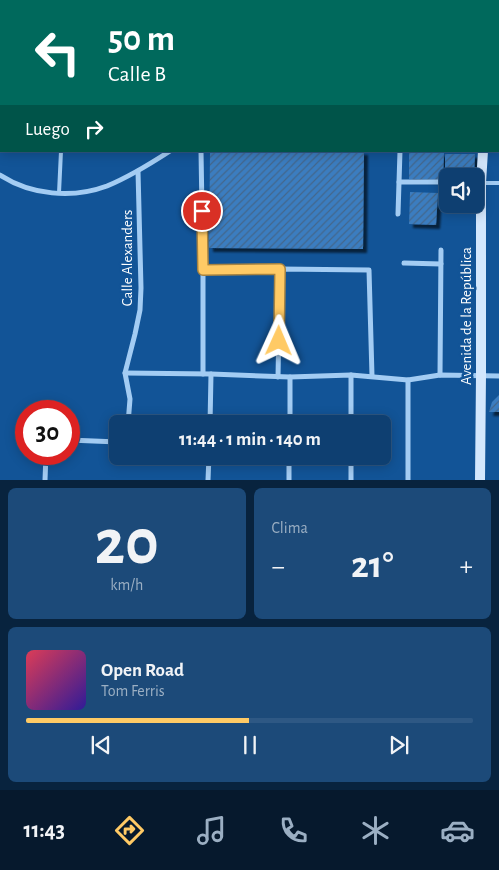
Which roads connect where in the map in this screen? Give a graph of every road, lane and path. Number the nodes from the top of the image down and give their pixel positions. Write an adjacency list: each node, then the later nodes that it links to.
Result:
1 (61, 152): 13 (lane)
2 (168, 152): 7 (street)
3 (201, 152): 20 (street)
4 (400, 152): 9 (street)
5 (482, 152): 6 (main road, Avenida de la República)
6 (480, 168)
7 (138, 171): 13 (street); 21 (street, Calle Alexanders)
8 (0, 175): 13 (street)
9 (399, 182): 10 (street); 15 (street)
10 (439, 182)
11 (484, 183): 12 (lane)
12 (499, 183)
13 (58, 194)
14 (478, 213): 27 (main road, Avenida de la República)
15 (398, 214)
16 (441, 250): 18 (street)
17 (404, 263): 18 (street)
18 (441, 264): 25 (street)
19 (280, 269): 20 (street); 26 (street); 29 (street)
20 (203, 270): 22 (street)
21 (125, 373): 22 (street); 32 (street)
22 (203, 374): 23 (street)
23 (211, 374): 29 (street); 33 (street)
24 (351, 375): 26 (street); 30 (street); 35 (street)
25 (440, 375): 27 (street); 31 (street)
26 (372, 376): 31 (street)
27 (481, 376): 28 (street); 47 (main road, Avenida de la República)
28 (499, 376)
29 (278, 377): 30 (street)
30 (290, 377): 34 (street)
31 (408, 380): 46 (street)
32 (129, 415)
33 (210, 415)
34 (290, 415)
35 (351, 415)
36 (80, 440): 37 (street)
37 (109, 442)
38 (46, 465): 42 (street)
39 (209, 465): 43 (street)
40 (289, 465): 44 (street)
41 (351, 465): 45 (street)
42 (45, 480)
43 (208, 480)
44 (289, 480)
45 (351, 480)
46 (408, 480)
47 (480, 480)

